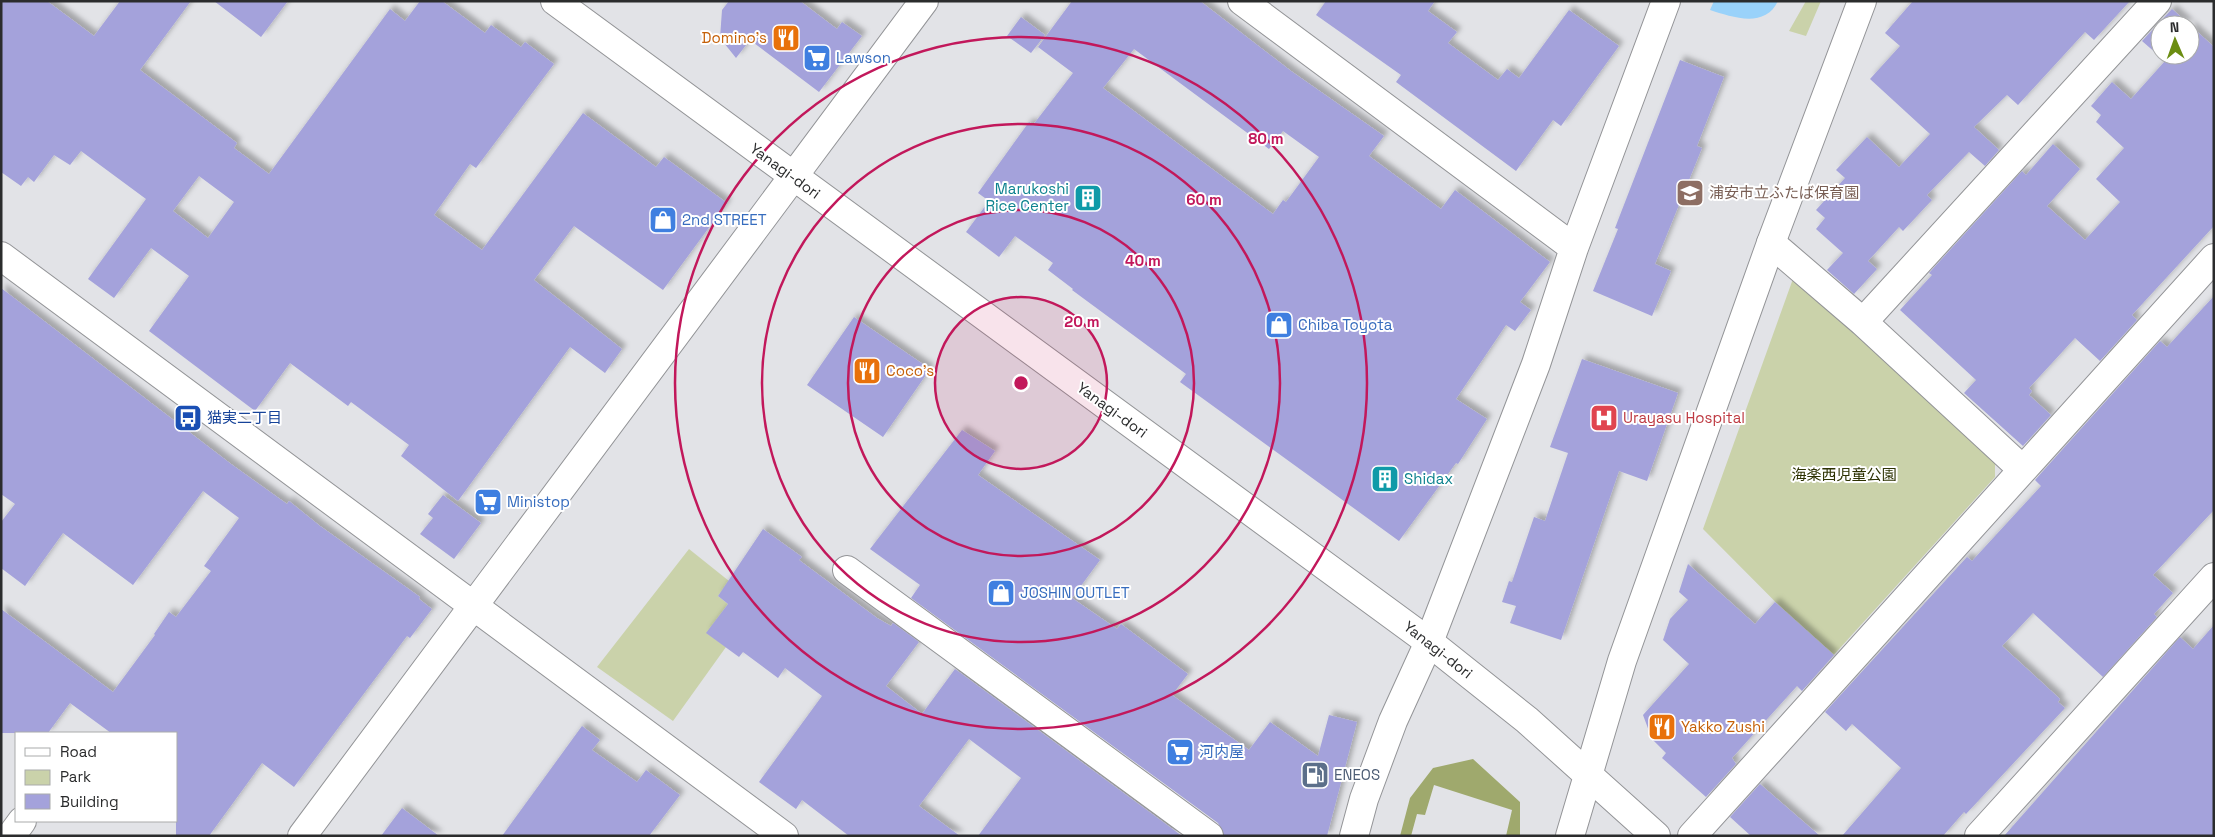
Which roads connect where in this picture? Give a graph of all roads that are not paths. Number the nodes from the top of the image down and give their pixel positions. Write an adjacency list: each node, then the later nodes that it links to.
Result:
1 (555, 1): 7 (street, Yanagi-dori)
2 (924, 1): 7 (street)
3 (1242, 1): 9 (street)
4 (1666, 1): 9 (street)
5 (1862, 1): 8 (street)
6 (2157, 1): 12 (street)
7 (793, 177): 16 (street); 17 (street, Yanagi-dori)
8 (1771, 242): 12 (street); 18 (street)
9 (1574, 248): 17 (street)
10 (1, 256): 16 (street)
11 (2214, 258): 13 (street)
12 (1863, 322): 13 (street)
13 (2022, 469): 27 (street)
14 (847, 570): 23 (street)
15 (2214, 577): 28 (street)
16 (474, 604): 21 (street); 22 (street)
17 (1429, 642): 18 (street, Yanagi-dori); 24 (street)
18 (1588, 775): 25 (street); 26 (street, Yanagi-dori)
19 (21, 822): 20 (street)
20 (11, 836)
21 (302, 836)
22 (784, 836)
23 (1209, 836)
24 (1354, 836)
25 (1570, 836)
26 (1656, 836)
27 (1692, 836)
28 (1979, 836)

